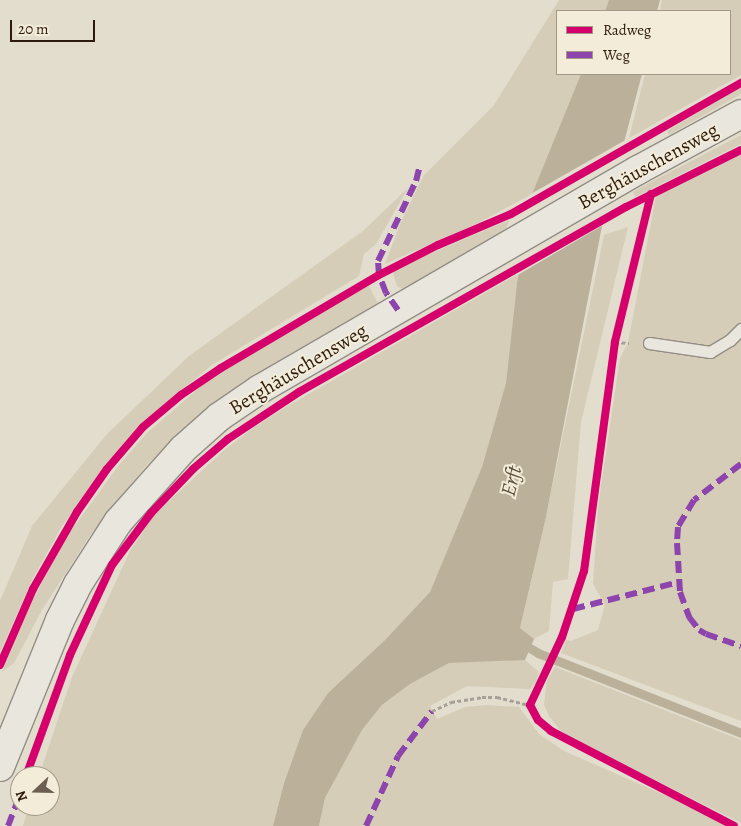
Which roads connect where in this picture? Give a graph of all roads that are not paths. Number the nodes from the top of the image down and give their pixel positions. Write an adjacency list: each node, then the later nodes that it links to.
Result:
1 (741, 114): 4 (main road, Berghäuschensweg)
2 (741, 330): 3 (lane)
3 (649, 343)
4 (0, 768)

